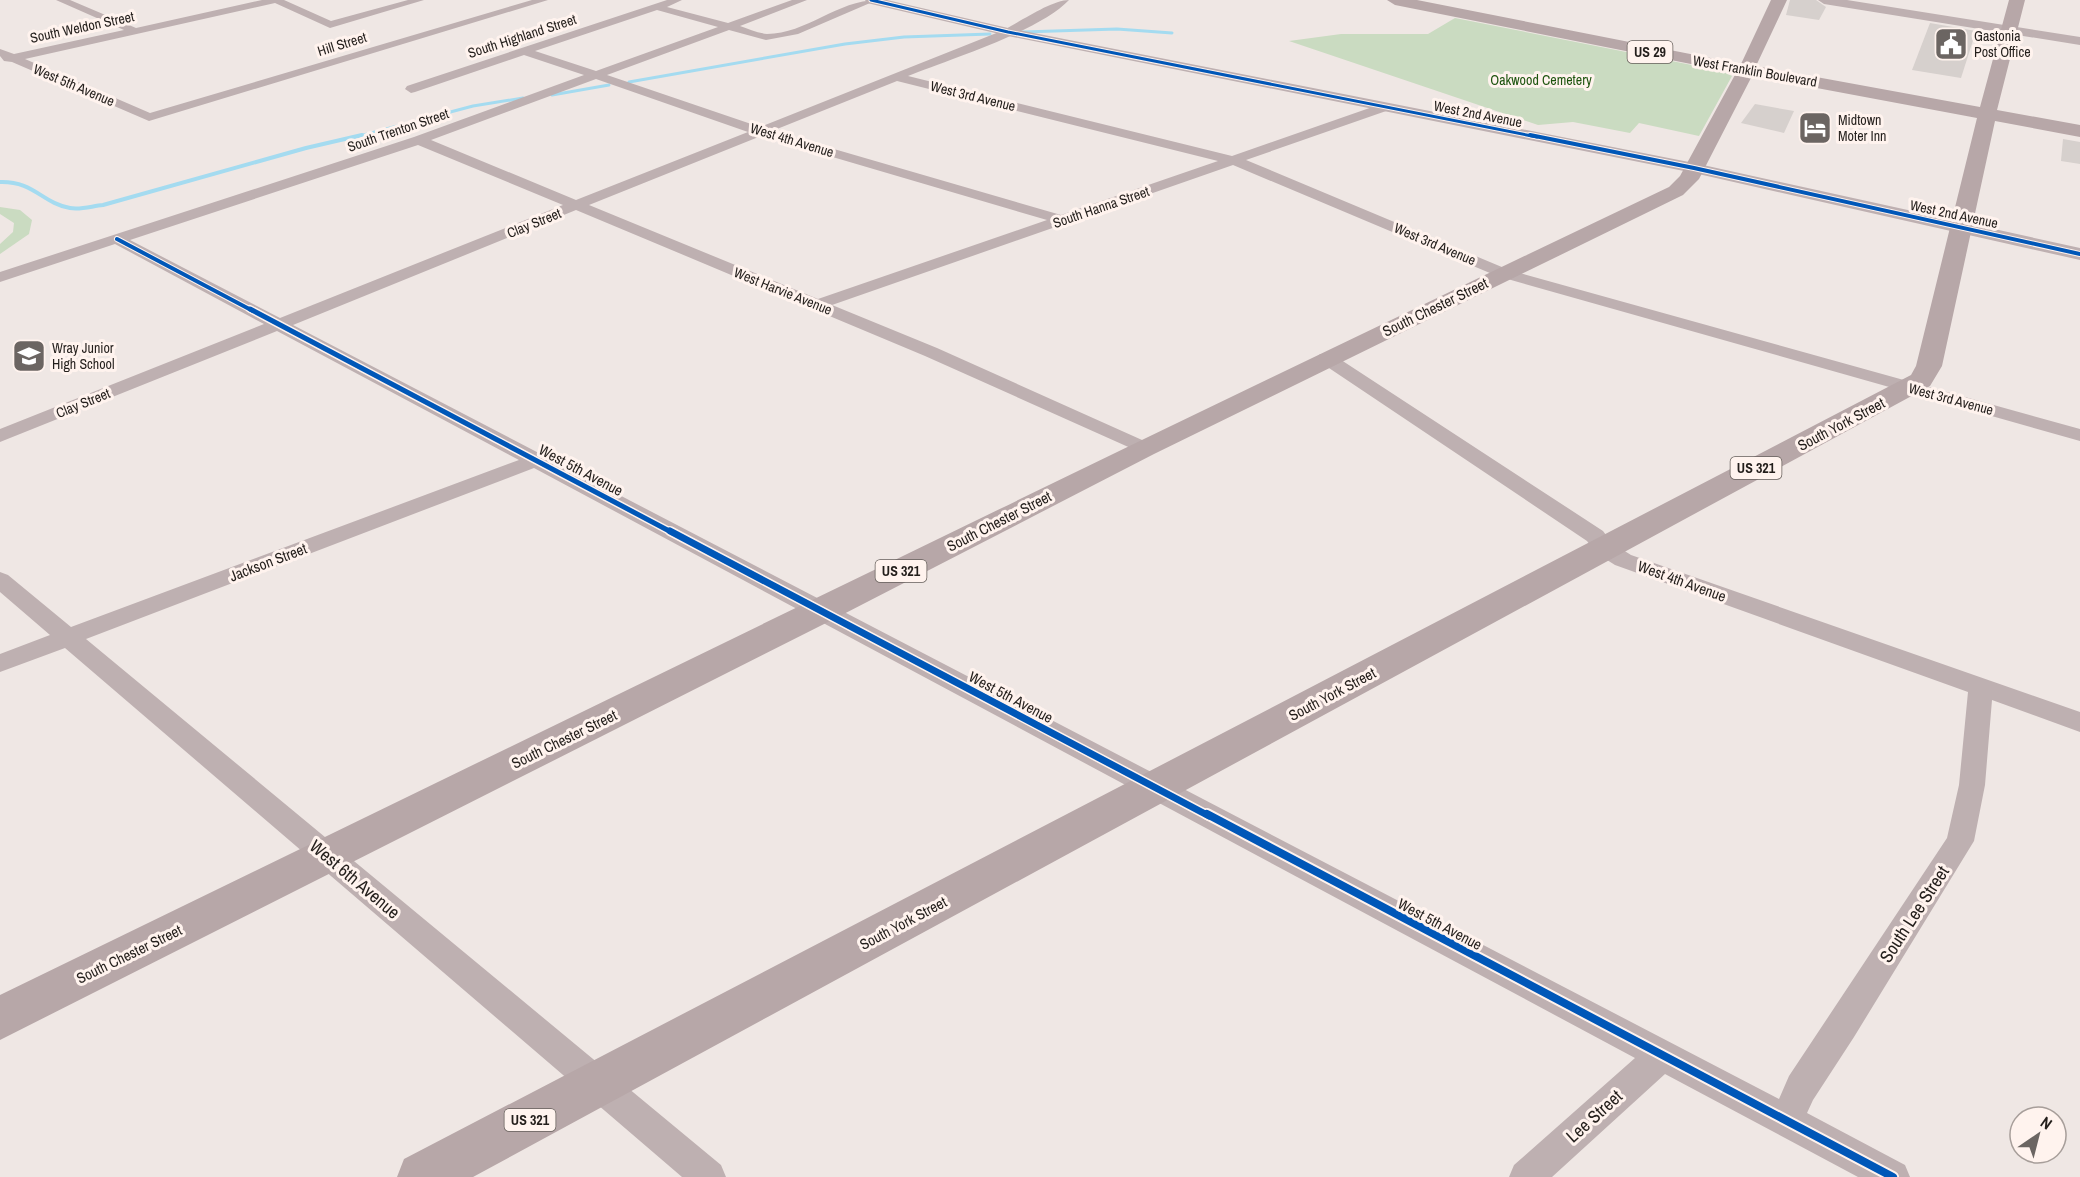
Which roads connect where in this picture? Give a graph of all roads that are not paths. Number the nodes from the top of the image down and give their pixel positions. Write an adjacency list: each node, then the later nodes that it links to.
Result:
1 (61, 0): 17 (street)
2 (276, 0): 3 (street); 13 (street, South Weldon Street)
3 (419, 0)
4 (543, 0): 29 (street, Hill Street)
5 (677, 0): 14 (street, South Highland Street)
6 (802, 0): 15 (street, South Trenton Street)
7 (871, 0): 15 (street); 18 (street, West 2nd Avenue)
8 (1064, 0): 18 (street, Clay Street)
9 (1395, 0): 23 (main road, West Franklin Boulevard / US 29)
10 (1779, 0): 23 (main road, South Chester Street / US 321)
11 (1824, 0): 16 (street)
12 (2017, 0): 16 (main road, US 321)
13 (251, 2): 17 (street, South Weldon Street)
14 (657, 7): 15 (street); 20 (street, South Highland Street)
15 (727, 27): 24 (street, South Trenton Street)
16 (2009, 29): 19 (street); 28 (main road, South York Street / US 321)
17 (135, 31): 22 (street, South Weldon Street)
18 (1008, 32): 25 (street, Clay Street); 27 (street, West 2nd Avenue)
19 (2080, 40)
20 (524, 51): 24 (street, West 4th Avenue); 26 (street, South Highland Street)
21 (0, 52): 22 (street, West 5th Avenue)
22 (6, 59): 29 (street, West 5th Avenue)
23 (1746, 70): 28 (main road, West Franklin Boulevard / US 29); 34 (main road, South Chester Street / US 321)
24 (595, 75): 31 (street, West 4th Avenue); 32 (street, South Trenton Street)
25 (896, 76): 31 (street, Clay Street); 33 (street, West 3rd Avenue)
26 (411, 88)
27 (1385, 107): 33 (street, South Hanna Street); 34 (street, West 2nd Avenue)
28 (1987, 114): 30 (main road, West Franklin Boulevard / US 29); 37 (main road, South York Street / US 321)
29 (149, 117)
30 (2080, 131)
31 (762, 132): 35 (street, Clay Street); 36 (street, West 4th Avenue)
32 (419, 140): 35 (street, West Harvie Avenue); 38 (street, South Trenton Street)
33 (1236, 161): 36 (street, South Hanna Street); 40 (street, West 3rd Avenue)
34 (1694, 168): 37 (street, West 2nd Avenue); 40 (main road, South Chester Street / US 321)
35 (576, 206): 42 (street, West Harvie Avenue); 43 (street, Clay Street)
36 (1063, 220): 42 (street, South Hanna Street)
37 (1961, 228): 39 (street, West 2nd Avenue); 45 (main road, South York Street / US 321)
38 (117, 238): 41 (street, South Trenton Street); 43 (street, West 5th Avenue)
39 (2080, 254)
40 (1503, 273): 44 (main road, South Chester Street / US 321); 45 (street, West 3rd Avenue)
41 (0, 277)
42 (817, 305): 48 (street, West Harvie Avenue)
43 (280, 325): 47 (street, Clay Street); 49 (street, West 5th Avenue)
44 (1326, 358): 48 (main road, South Chester Street / US 321); 50 (street, West 4th Avenue)
45 (1909, 388): 46 (street, West 3rd Avenue); 50 (main road, South York Street / US 321)
46 (2080, 435)
47 (0, 436)
48 (1144, 448): 52 (main road, South Chester Street / US 321)
49 (537, 460): 52 (street, West 5th Avenue); 53 (street, Jackson Street)
50 (1604, 548): 55 (street, West 4th Avenue); 57 (main road, South York Street / US 321)
51 (0, 580): 53 (street, West 6th Avenue)
52 (822, 611): 57 (street, West 5th Avenue); 58 (main road, South Chester Street / US 321)
53 (69, 638): 54 (street, Jackson Street); 58 (street, West 6th Avenue)
54 (0, 663)
55 (1982, 686): 56 (street, West 4th Avenue); 62 (street, South Lee Street)
56 (2080, 722)
57 (1156, 788): 60 (street, West 5th Avenue); 61 (main road, South York Street / US 321)
58 (328, 856): 59 (main road, South Chester Street / US 321); 61 (street, West 6th Avenue)
59 (0, 1018)
60 (1662, 1055): 62 (street, West 5th Avenue); 65 (street, Lee Street)
61 (599, 1085): 63 (main road, South York Street / US 321); 64 (street, West 6th Avenue)
62 (1787, 1121): 66 (street, West 5th Avenue)
63 (422, 1177)
64 (709, 1177)
65 (1526, 1177)
66 (1893, 1177)

